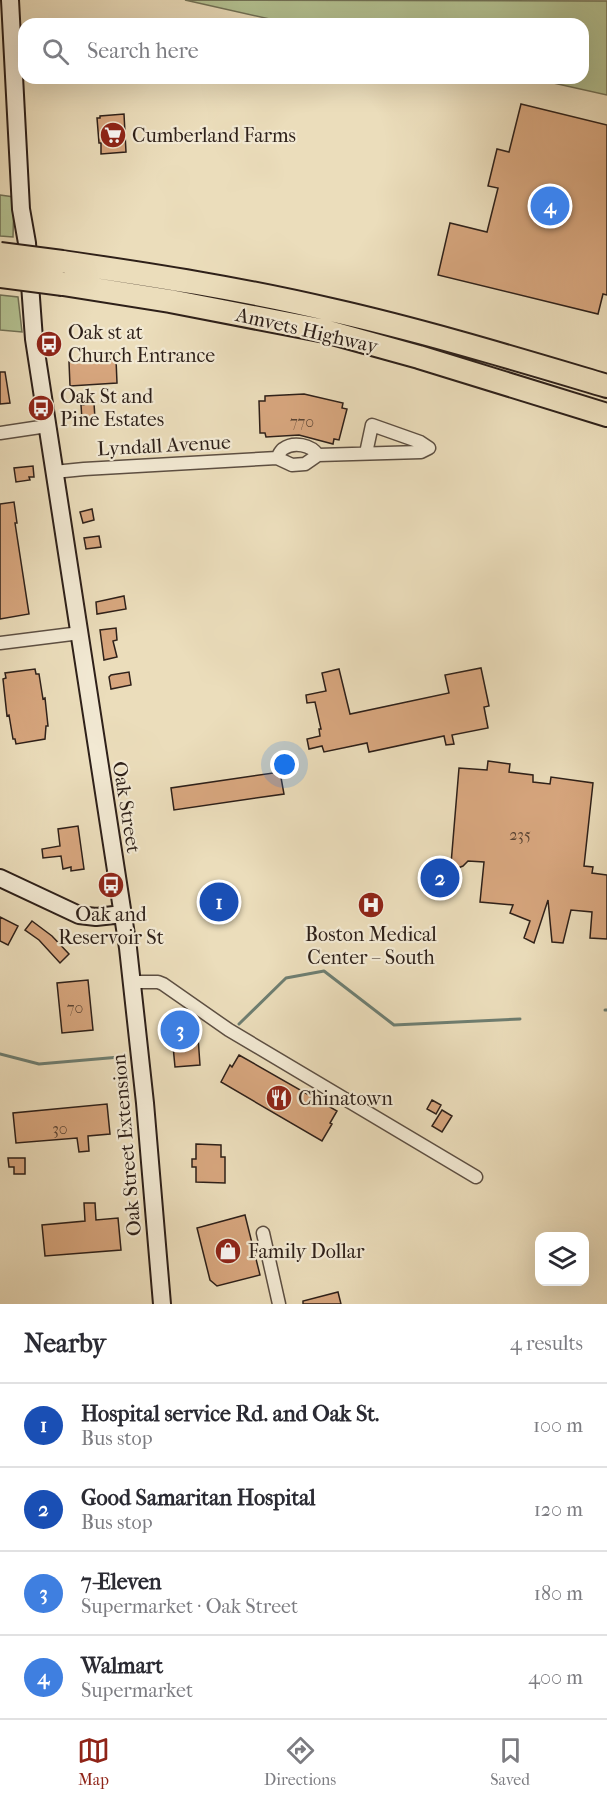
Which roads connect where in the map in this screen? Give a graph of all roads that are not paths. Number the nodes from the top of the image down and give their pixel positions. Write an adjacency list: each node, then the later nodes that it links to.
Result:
1 (9, 0): 5 (main road, Oak Street)
2 (19, 0): 3 (main road, Oak Street)
3 (20, 18)
4 (23, 84): 5 (main road, Oak Street)
5 (27, 243): 11 (main road, Oak Street)
6 (0, 254): 7 (highway, Amvets Highway, bridge)
7 (63, 273): 8 (highway, Amvets Highway, bridge); 9 (highway, Amvets Highway); 10 (highway, Amvets Highway)
8 (0, 276)
9 (607, 386)
10 (607, 415)
11 (47, 426): 12 (street); 16 (main road, Oak Street)
12 (0, 434)
13 (366, 453): 13 (street, Lyndall Avenue); 14 (street, Lyndall Avenue)
14 (318, 455): 15 (street, Lyndall Avenue); 15 (street, Lyndall Avenue)
15 (277, 458): 16 (street, Lyndall Avenue)
16 (54, 472): 17 (main road, Oak Street)
17 (80, 633): 18 (street); 20 (main road, Oak Street)
18 (0, 643)
19 (0, 878): 20 (main road)
20 (123, 914): 21 (main road, Oak Street)
21 (132, 982): 22 (street); 24 (main road, Oak Street Extension)
22 (476, 1177)
23 (263, 1233): 25 (street)
24 (162, 1304)
25 (279, 1304)

